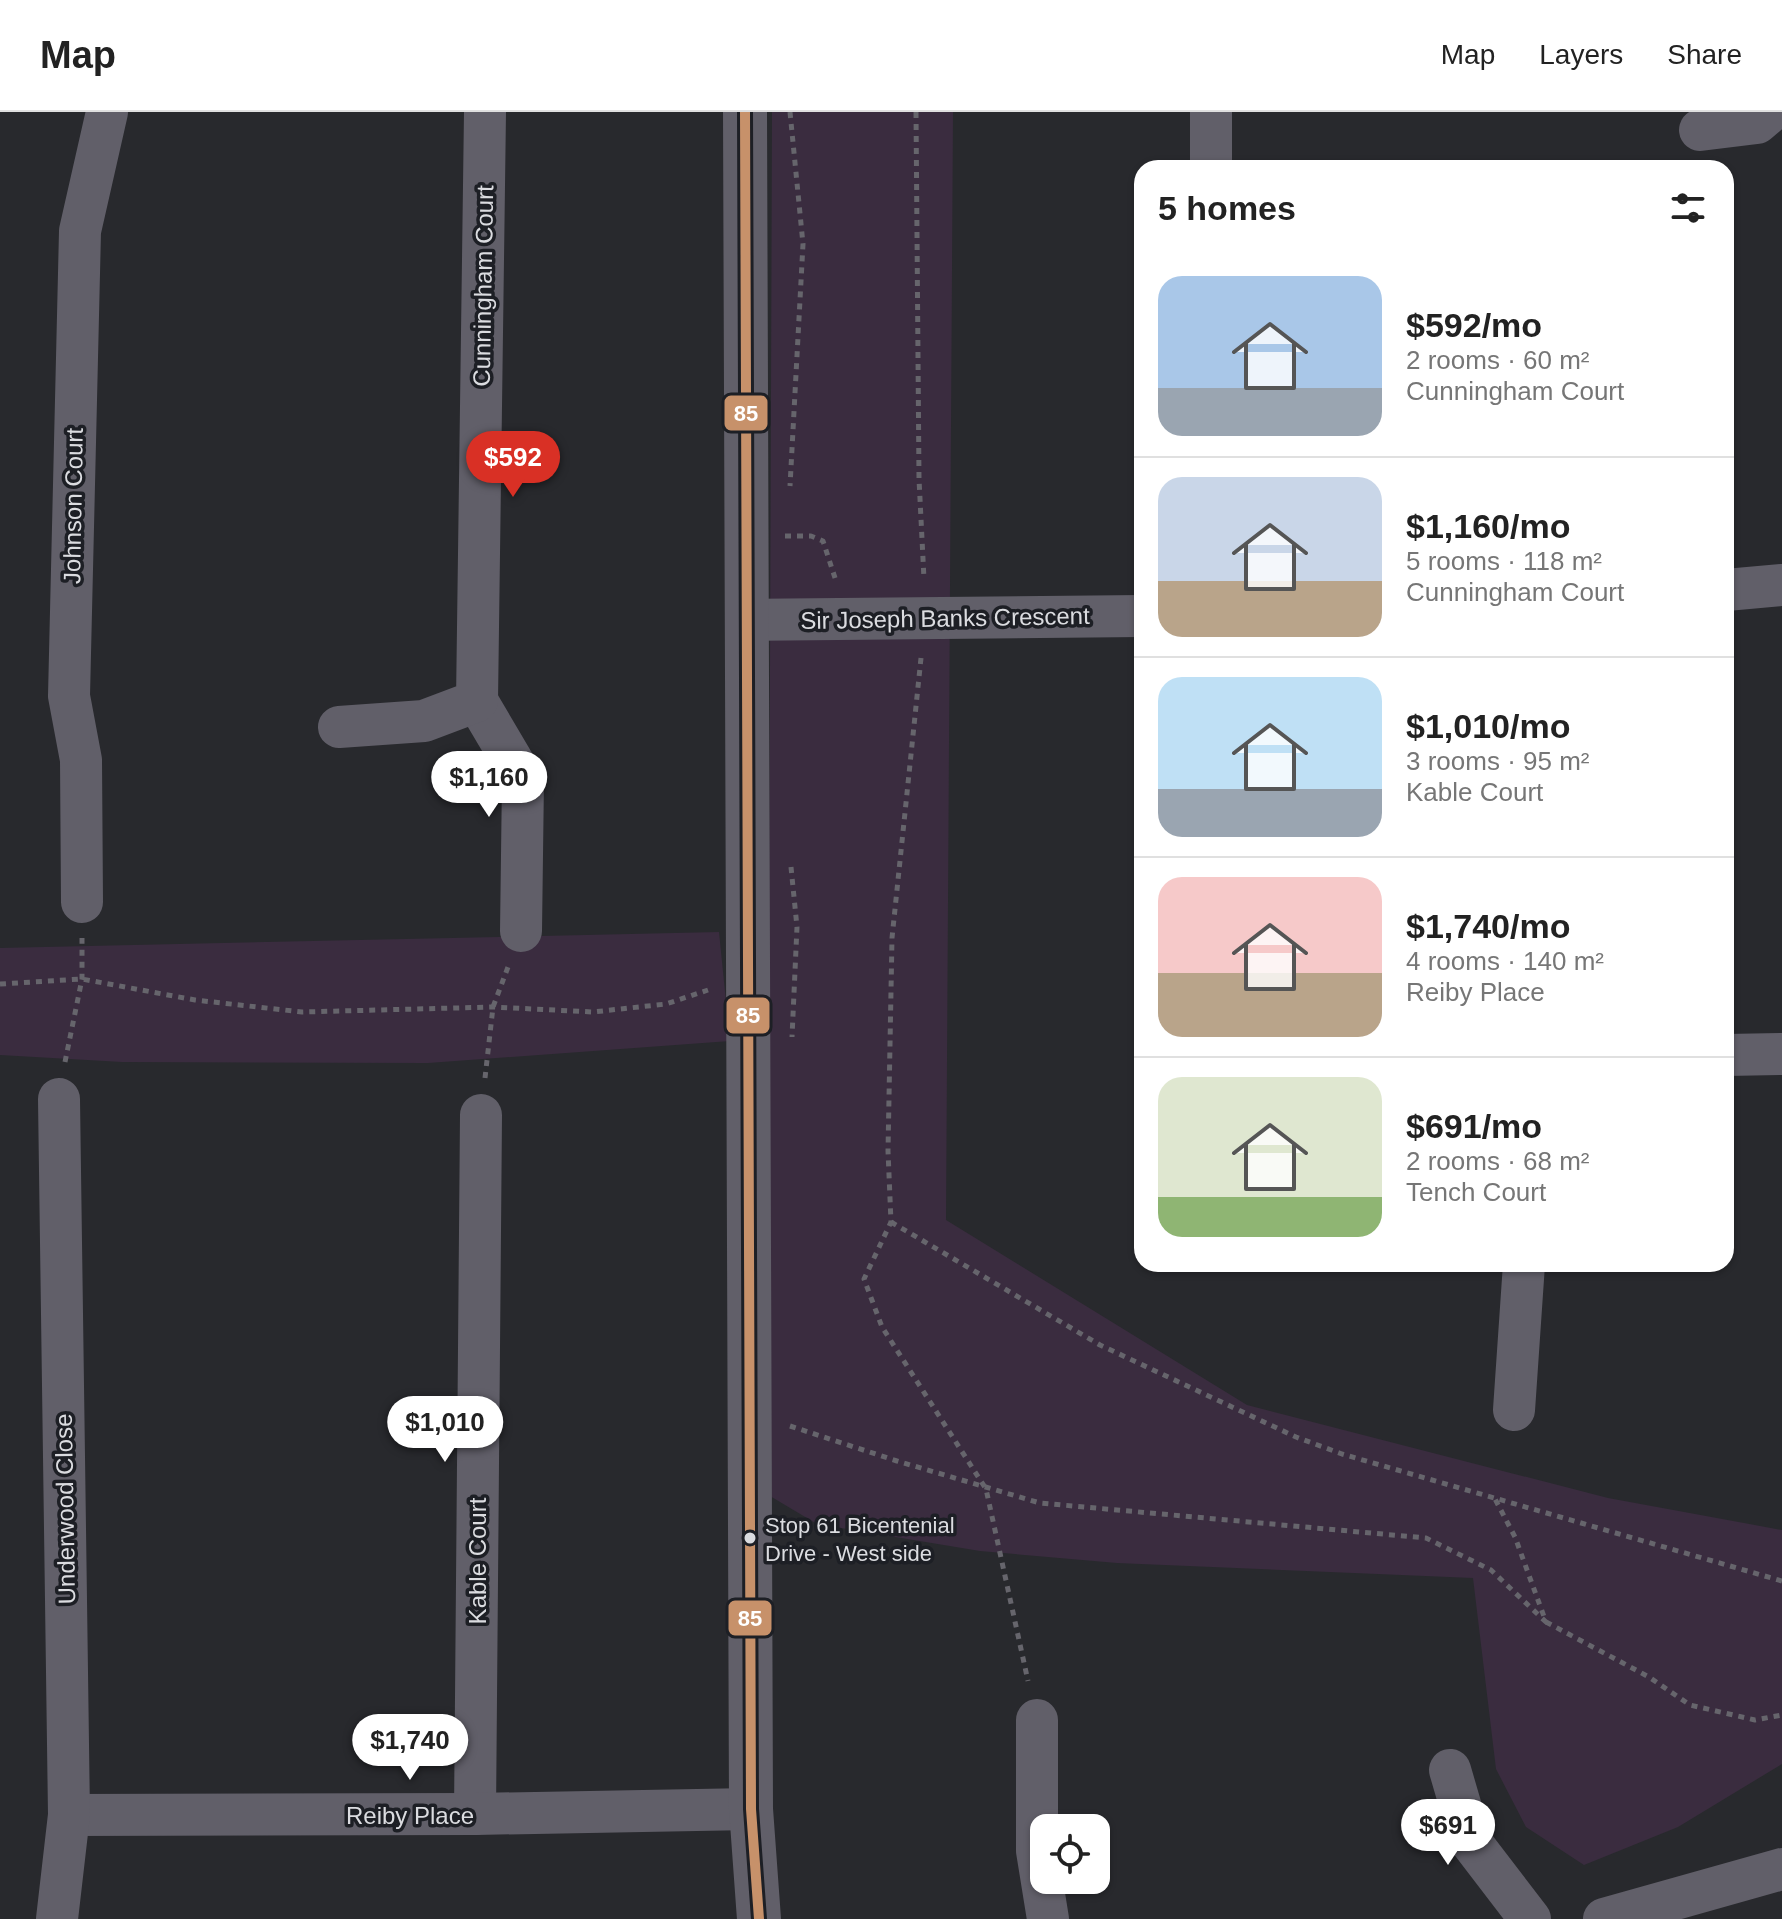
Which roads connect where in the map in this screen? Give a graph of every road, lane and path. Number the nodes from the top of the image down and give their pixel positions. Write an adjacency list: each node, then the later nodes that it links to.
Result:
1 (107, 112): 18 (street, Johnson Court)
2 (485, 112): 16 (street, Cunningham Court)
3 (745, 112): 15 (street)
4 (916, 112): 14 (path)
5 (1211, 112): 8 (street)
6 (1700, 130): 7 (street)
7 (1758, 130)
8 (1211, 160)
9 (788, 536): 11 (path)
10 (1782, 585): 12 (street)
11 (839, 586)
12 (1734, 589)
13 (1134, 616): 14 (street, Sir Joseph Banks Crescent)
14 (926, 617): 15 (street, Sir Joseph Banks Crescent); 28 (path)
15 (748, 620): 22 (street)
16 (477, 701): 17 (street); 19 (street)
17 (339, 727)
18 (82, 902): 20 (path)
19 (521, 931): 23 (path)
20 (82, 979): 21 (path); 23 (path); 26 (path)
21 (0, 984)
22 (748, 986): 23 (path); 39 (street)
23 (493, 1007): 27 (path)
24 (1782, 1054): 25 (street)
25 (1734, 1055)
26 (59, 1099): 41 (street, Underwood Close)
27 (481, 1115): 40 (street, Kable Court)
28 (891, 1222): 32 (path); 33 (path)
29 (1523, 1272): 30 (street)
30 (1514, 1410)
31 (782, 1423): 32 (path)
32 (986, 1489): 35 (path); 37 (path)
33 (1494, 1497): 34 (path); 35 (path)
34 (1782, 1581)
35 (1546, 1622): 36 (path)
36 (1782, 1715)
37 (1037, 1720): 45 (street)
38 (1450, 1770): 46 (street)
39 (751, 1809): 40 (street, Reiby Place); 44 (street)
40 (475, 1814): 41 (street, Reiby Place)
41 (69, 1815): 43 (street, Underwood Close)
42 (1782, 1869): 47 (street)
43 (57, 1919)
44 (759, 1919)
45 (1048, 1919)
46 (1530, 1919)
47 (1604, 1919)

